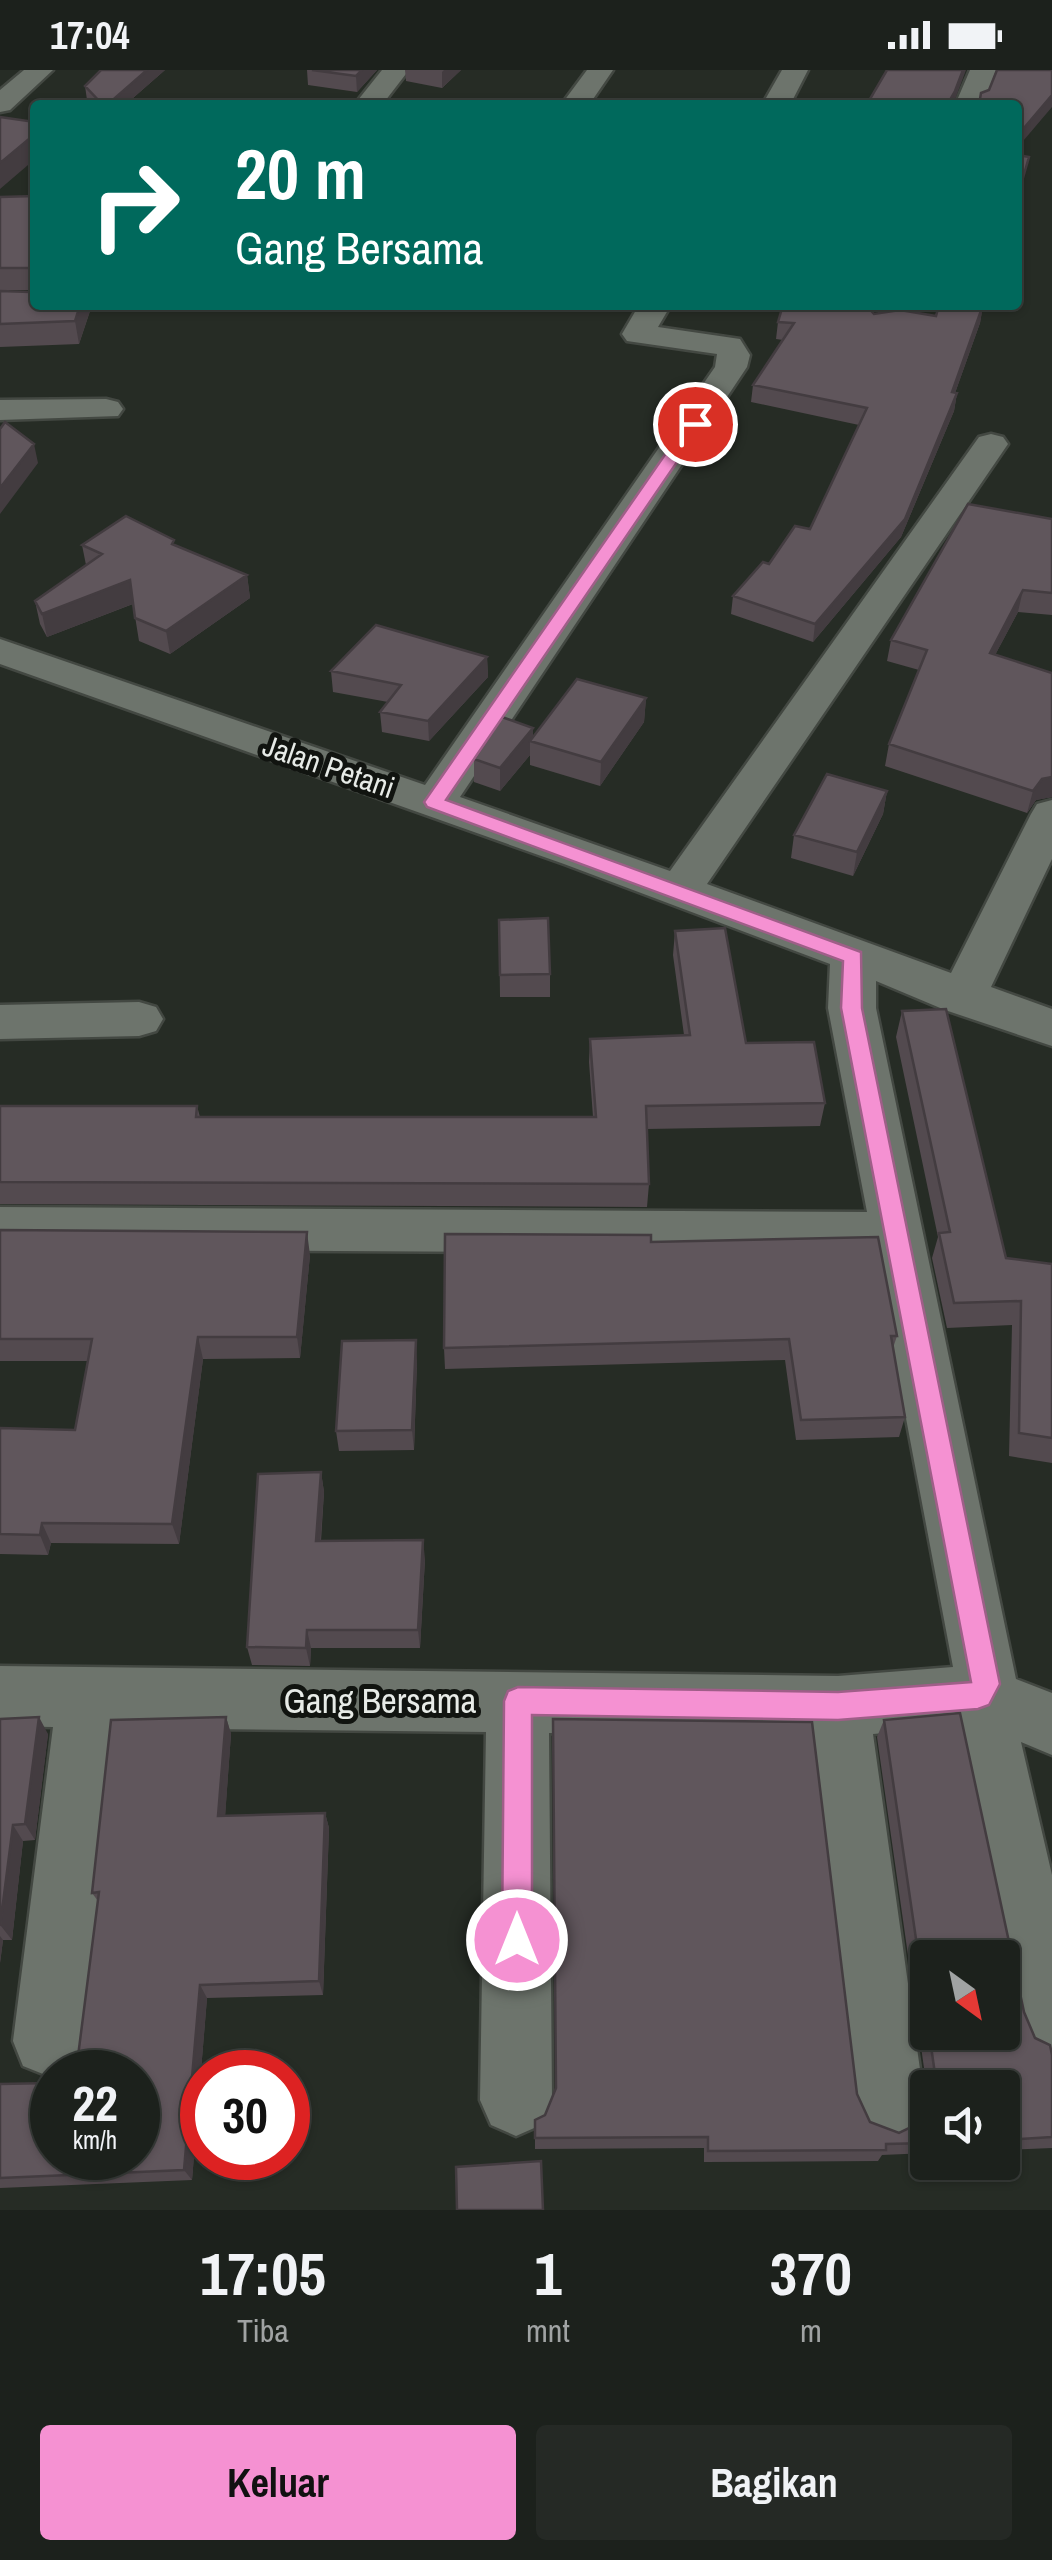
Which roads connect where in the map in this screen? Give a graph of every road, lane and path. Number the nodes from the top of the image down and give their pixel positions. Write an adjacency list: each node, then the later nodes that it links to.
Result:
1 (40, 70): 10 (street)
2 (396, 70): 6 (street)
3 (600, 70): 7 (street)
4 (795, 70): 8 (street)
5 (983, 70): 9 (street)
6 (372, 100)
7 (579, 100)
8 (779, 100)
9 (971, 100)
10 (0, 104)
11 (652, 310): 16 (street)
12 (106, 409): 13 (street)
13 (0, 410)
14 (991, 444): 18 (street)
15 (0, 650): 16 (street, Jalan Petani)
16 (434, 802): 18 (street, Jalan Petani)
17 (1052, 814): 20 (street)
18 (680, 892): 19 (street, Jalan Petani)
19 (853, 983): 20 (street, Jalan Petani); 25 (street)
20 (962, 998): 23 (street, Jalan Petani)
21 (140, 1018): 22 (street)
22 (0, 1022)
23 (1052, 1028)
24 (0, 1228): 25 (street)
25 (898, 1233): 26 (street)
26 (982, 1686): 30 (street, Gang Bersama); 31 (street); 32 (street)
27 (0, 1696): 28 (street, Gang Bersama)
28 (88, 1697): 29 (street, Gang Bersama); 33 (street)
29 (518, 1701): 30 (street, Gang Bersama); 34 (street)
30 (838, 1706): 35 (street)
31 (1052, 1724)
32 (1052, 2024)
33 (48, 2042)
34 (516, 2100)
35 (889, 2104)

